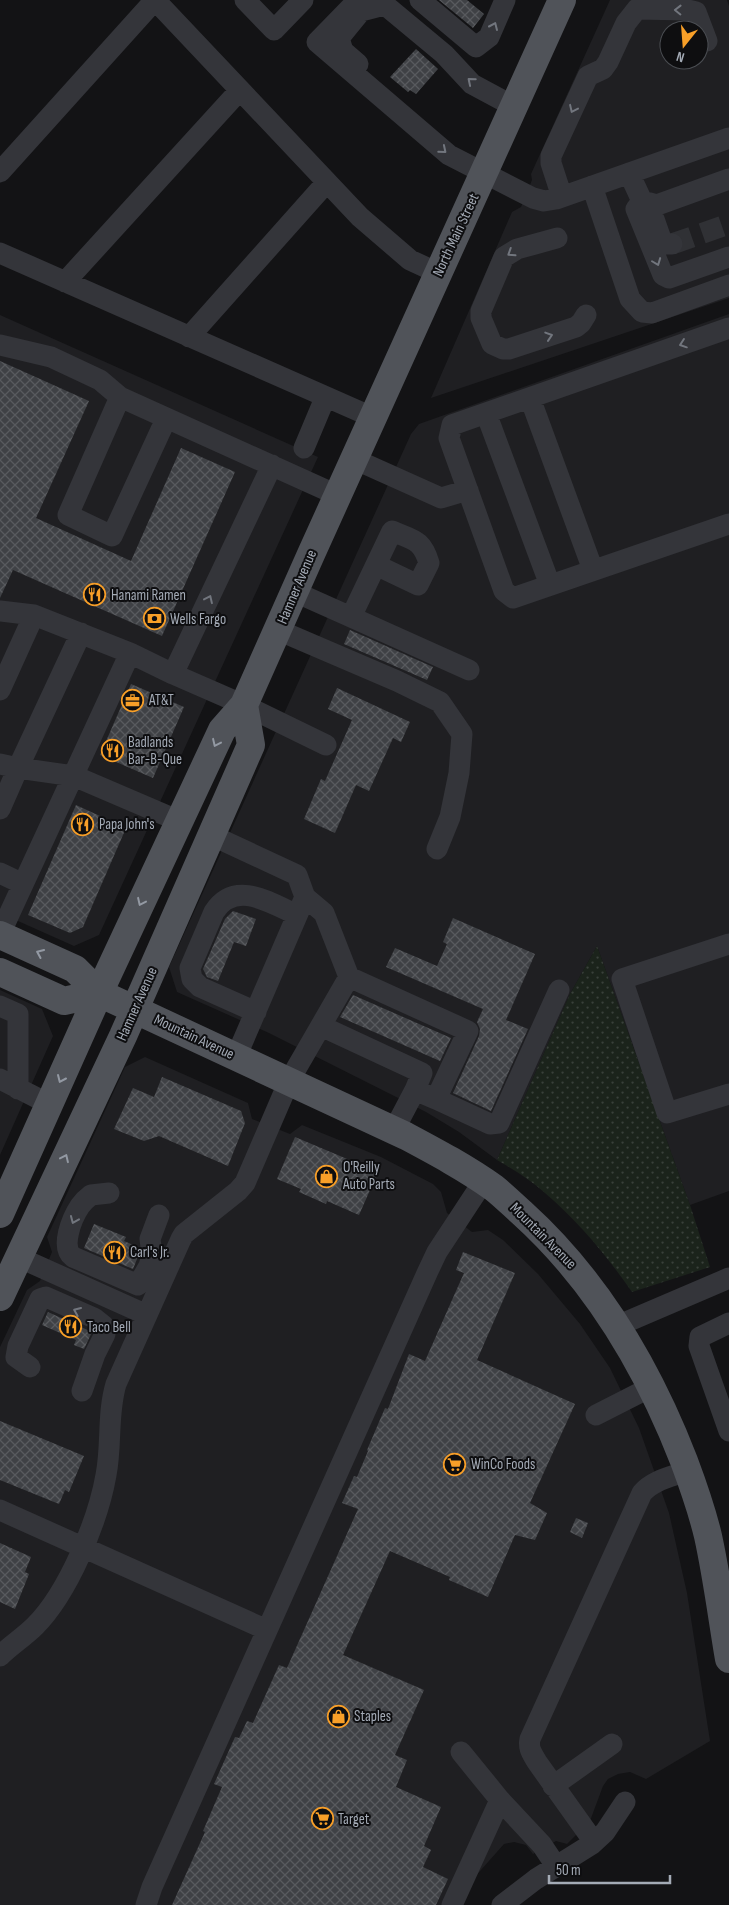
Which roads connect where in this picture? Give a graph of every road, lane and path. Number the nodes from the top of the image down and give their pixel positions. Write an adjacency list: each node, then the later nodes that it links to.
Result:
1 (155, 0): 10 (street); 14 (street)
2 (245, 0): 3 (street)
3 (303, 0)
4 (358, 0): 12 (street)
5 (420, 0): 6 (street, one-way to 6)
6 (505, 0)
7 (562, 0): 11 (main road, North Main Street)
8 (381, 2): 11 (street, one-way to 8); 12 (street)
9 (699, 20): 20 (street, one-way to 20)
10 (240, 90): 18 (street); 27 (street)
11 (513, 106): 16 (main road, North Main Street)
12 (413, 124): 16 (street, one-way to 16)
13 (729, 138): 15 (street)
14 (0, 172)
15 (629, 173): 19 (street); 21 (street)
16 (484, 174): 20 (street); 26 (main road, North Main Street)
17 (729, 179): 21 (street)
18 (327, 182): 26 (street); 31 (street)
19 (592, 186): 20 (street); 28 (street)
20 (562, 197)
21 (646, 202): 23 (street); 25 (street, one-way to 25)
22 (557, 238): 29 (street, one-way to 29)
23 (672, 244)
24 (0, 253): 27 (street)
25 (729, 257)
26 (438, 273): 37 (main road, North Main Street)
27 (65, 282): 31 (street)
28 (729, 285)
29 (586, 315)
30 (729, 328): 35 (street, one-way to 35)
31 (189, 337): 34 (street)
32 (0, 345): 33 (street)
33 (120, 397): 38 (street); 38 (street)
34 (325, 398): 37 (street); 39 (street)
35 (530, 398): 36 (street); 46 (street)
36 (486, 413): 42 (street); 47 (street)
37 (372, 417): 40 (main road, North Main Street)
38 (166, 419): 41 (street)
39 (304, 448)
40 (352, 464): 42 (street); 43 (main road, Hamner Avenue)
41 (272, 466): 43 (street); 56 (street, one-way to 41)
42 (468, 490): 47 (street)
43 (337, 495): 48 (main road, Hamner Avenue)
44 (729, 524): 46 (street)
45 (376, 565): 51 (street)
46 (593, 570): 47 (street)
47 (550, 585)
48 (295, 592): 51 (street); 52 (main road, Hamner Avenue)
49 (0, 611): 50 (street)
50 (34, 615): 53 (street); 57 (street)
51 (351, 617): 55 (street)
52 (278, 630): 58 (main road, Hamner Avenue); 64 (street)
53 (81, 633): 54 (street); 61 (street)
54 (130, 653): 56 (street); 60 (street)
55 (469, 670)
56 (173, 674): 58 (street)
57 (0, 690)
58 (244, 704): 59 (street); 62 (main road, Hamner Avenue, one-way to 62); 63 (main road, Hamner Avenue)
59 (326, 745)
60 (74, 776): 61 (street); 62 (street); 66 (street)
61 (5, 786)
62 (179, 821): 73 (main road, Hamner Avenue, one-way to 73)
63 (211, 835): 67 (street); 75 (main road, Hamner Avenue)
64 (437, 849)
65 (0, 873): 66 (street)
66 (23, 884): 68 (street)
67 (301, 906): 71 (street); 76 (street); 76 (street)
68 (0, 934): 73 (main road, one-way to 68)
69 (729, 944): 82 (street)
70 (0, 972): 73 (main road)
71 (349, 977): 77 (street); 83 (street)
72 (559, 990): 83 (street)
73 (99, 993): 75 (main road, Mountain Avenue); 84 (main road, Hamner Avenue, one-way to 84)
74 (0, 1006): 80 (street)
75 (134, 1009): 78 (main road, Mountain Avenue); 90 (main road, Hamner Avenue, one-way to 75)
76 (256, 1012): 78 (street)
77 (321, 1026): 79 (street); 81 (street)
78 (236, 1057): 79 (main road, Mountain Avenue)
79 (290, 1081): 85 (main road, Mountain Avenue); 93 (street)
80 (9, 1084): 84 (street)
81 (415, 1090): 83 (street); 85 (street)
82 (729, 1094)
83 (436, 1100)
84 (49, 1104): 88 (main road, Hamner Avenue)
85 (394, 1130): 86 (main road, Mountain Avenue)
86 (483, 1182): 95 (main road, Mountain Avenue); 104 (street)
87 (109, 1193): 89 (street, one-way to 89)
88 (0, 1214)
89 (159, 1215)
90 (18, 1257): 92 (main road, Hamner Avenue); 93 (street)
91 (729, 1278): 95 (street)
92 (0, 1297)
93 (147, 1315): 103 (street)
94 (729, 1324): 100 (street)
95 (617, 1326): 97 (main road, Mountain Avenue)
96 (30, 1367): 98 (street, one-way to 96)
97 (651, 1387): 99 (street); 101 (main road, Mountain Avenue)
98 (82, 1391)
99 (596, 1415)
100 (729, 1431)
101 (687, 1471): 106 (main road, Mountain Avenue); 109 (street)
102 (0, 1510): 103 (street)
103 (82, 1546): 104 (street); 105 (street)
104 (267, 1630): 114 (street)
105 (0, 1656)
106 (729, 1659)
107 (612, 1744): 109 (street)
108 (461, 1752): 110 (street)
109 (553, 1786): 112 (street)
110 (500, 1800): 113 (street); 115 (street)
111 (625, 1802): 112 (street)
112 (594, 1842): 113 (street)
113 (556, 1866): 116 (street)
114 (146, 1905)
115 (452, 1905)
116 (502, 1905)

